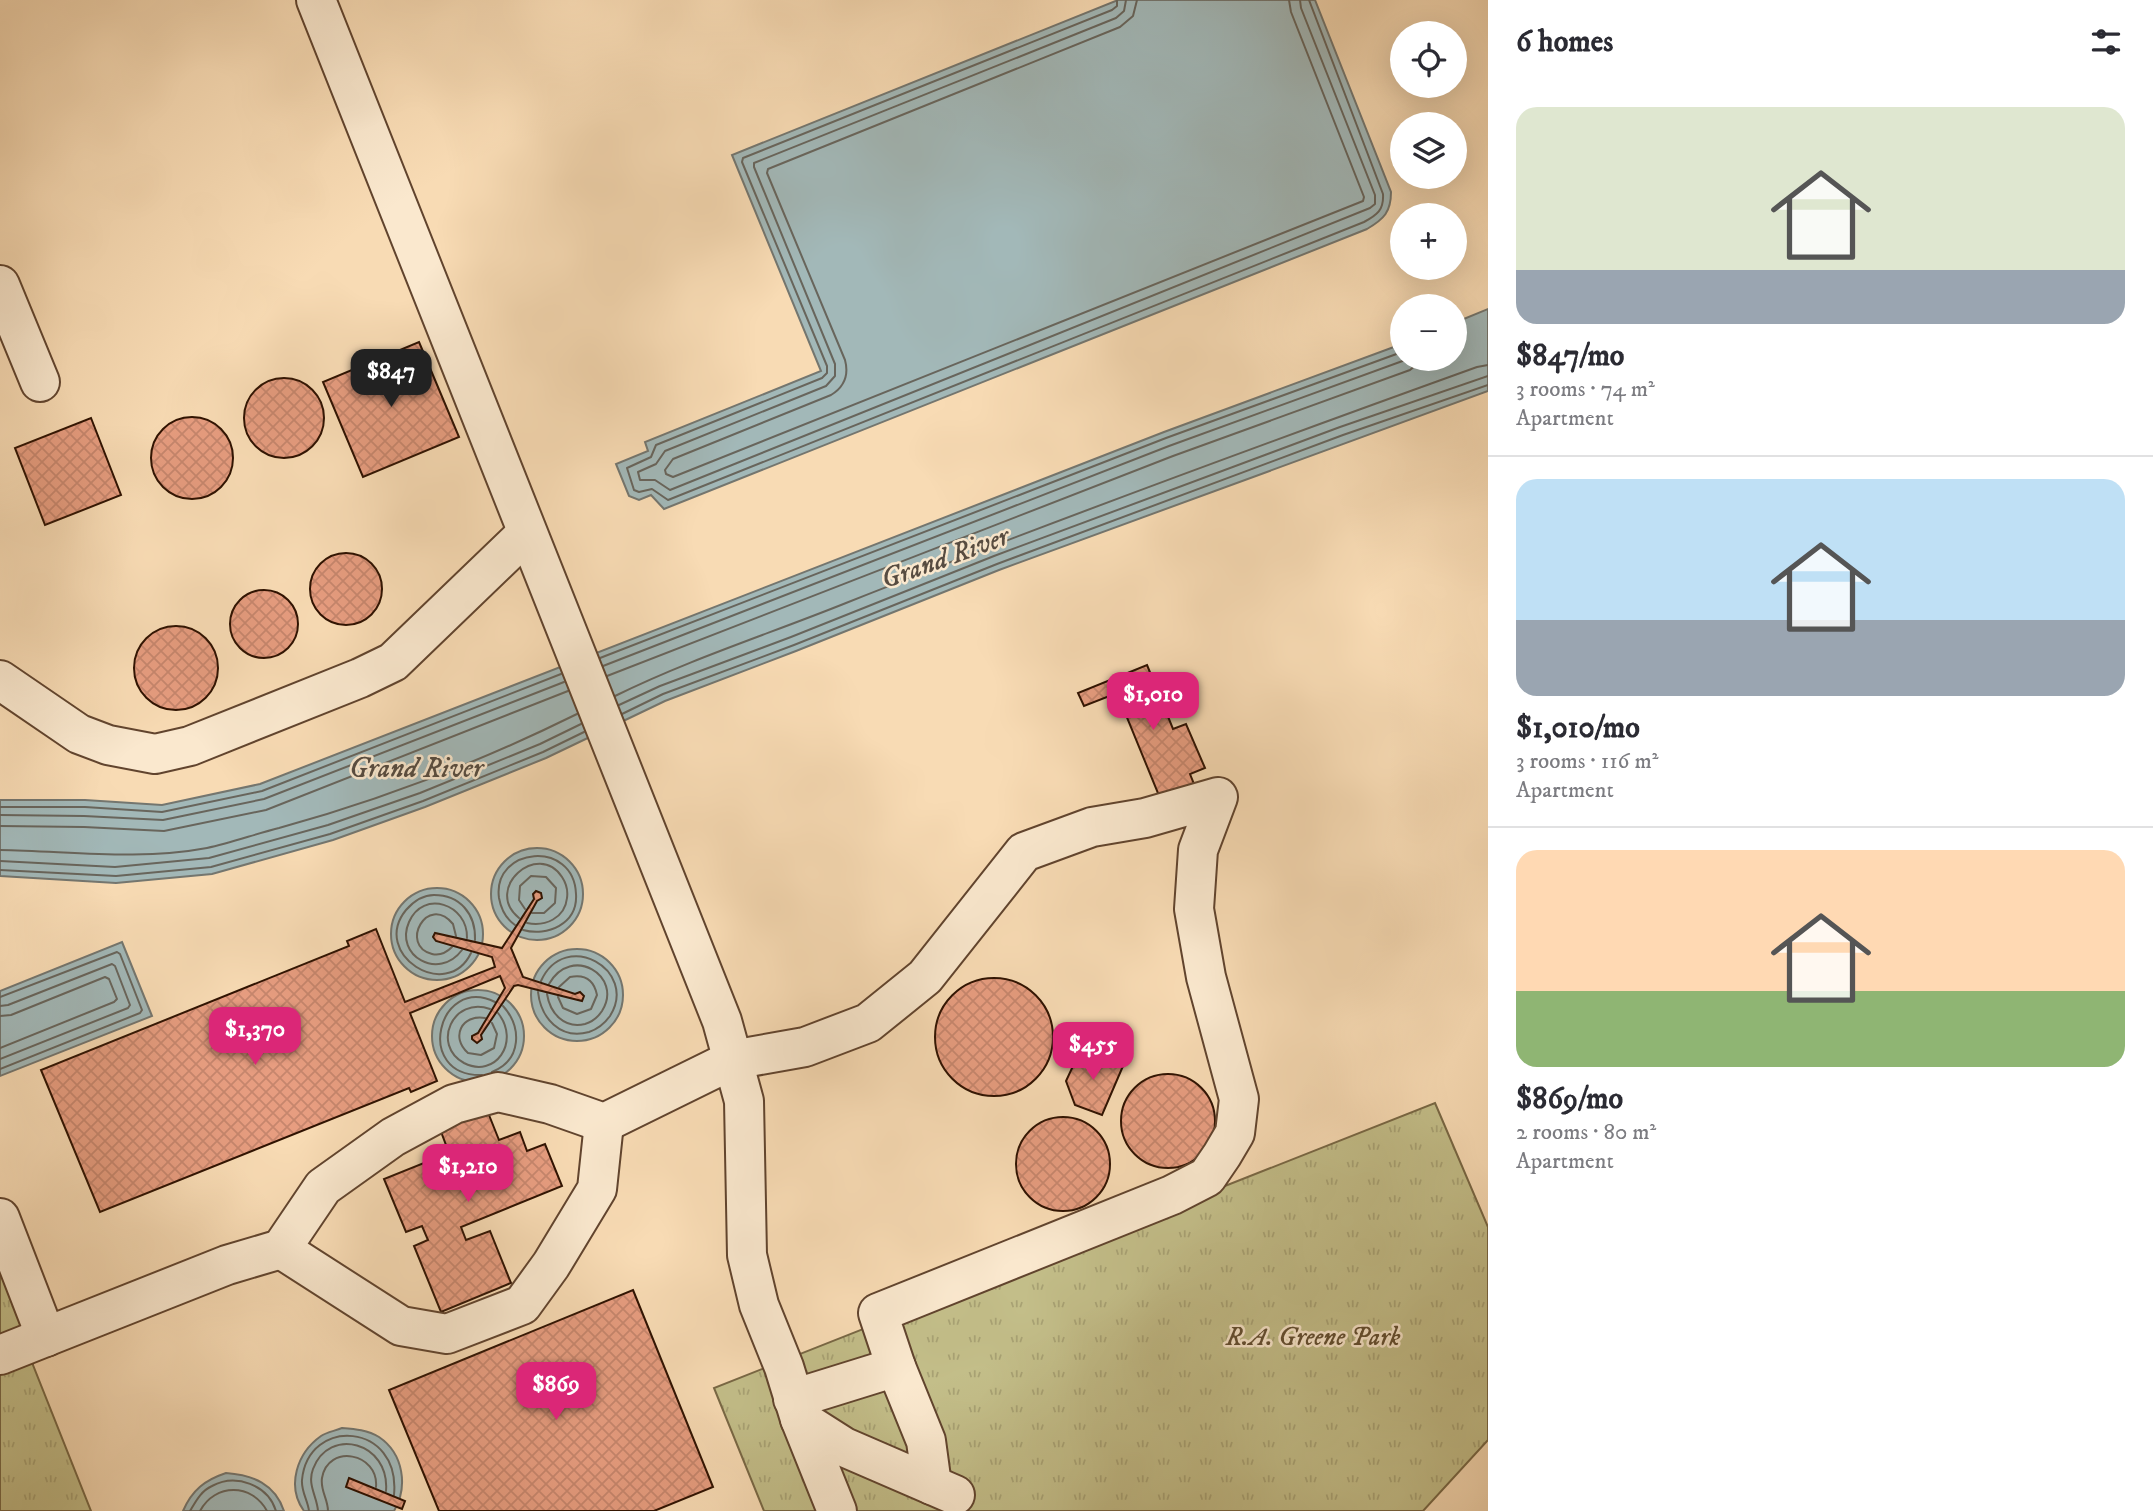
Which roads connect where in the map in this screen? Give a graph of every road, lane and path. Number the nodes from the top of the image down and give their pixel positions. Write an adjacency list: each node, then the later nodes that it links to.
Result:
1 (316, 0): 4 (lane)
2 (0, 285): 3 (lane)
3 (40, 382)
4 (527, 533): 5 (lane); 6 (lane)
5 (0, 680)
6 (732, 1060): 7 (lane); 12 (lane); 13 (lane)
7 (604, 1123): 9 (lane); 9 (lane)
8 (0, 1218): 10 (lane)
9 (281, 1249): 10 (lane)
10 (46, 1337): 11 (lane)
11 (0, 1355)
12 (896, 1367): 13 (lane); 13 (lane)
13 (797, 1409): 14 (lane)
14 (837, 1511)

